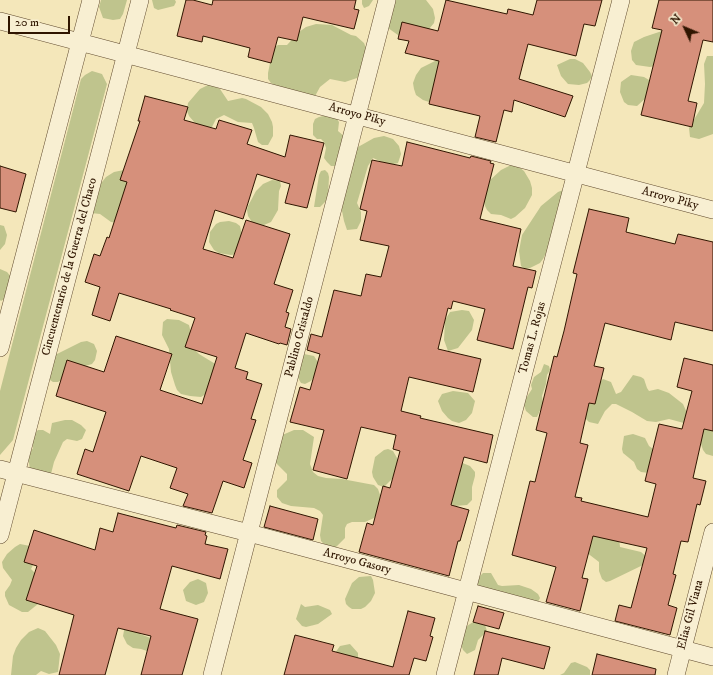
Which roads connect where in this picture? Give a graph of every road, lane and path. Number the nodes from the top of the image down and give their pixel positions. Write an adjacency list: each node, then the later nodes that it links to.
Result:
1 (91, 0): 6 (street)
2 (140, 0): 7 (street, Cincuentenario de la Guerra del Chaco)
3 (388, 0): 8 (street, Pablino Cristaldo)
4 (621, 0): 9 (street, Tomas L. Rojas)
5 (0, 21): 6 (street, Arroyo Piky)
6 (80, 42): 7 (street, Arroyo Piky); 11 (street)
7 (126, 54): 8 (street, Arroyo Piky); 12 (street, Cincuentenario de la Guerra del Chaco)
8 (358, 116): 9 (street, Arroyo Piky); 14 (street, Pablino Cristaldo)
9 (576, 174): 10 (street, Arroyo Piky); 16 (street, Tomas L. Rojas)
10 (713, 210)
11 (0, 348)
12 (8, 471): 14 (street, Arroyo Gasory); 15 (street, Cincuentenario de la Guerra del Chaco)
13 (713, 532): 17 (street, Elias Gil Viana)
14 (249, 533): 16 (street, Arroyo Gasory); 19 (street, Pablino Cristaldo)
15 (0, 535)
16 (467, 591): 17 (street, Arroyo Gasory); 20 (street, Tomas L. Rojas)
17 (682, 649): 18 (street, Arroyo Gasory); 21 (street, Elias Gil Viana)
18 (713, 657)
19 (212, 675)
20 (445, 675)
21 (676, 675)

